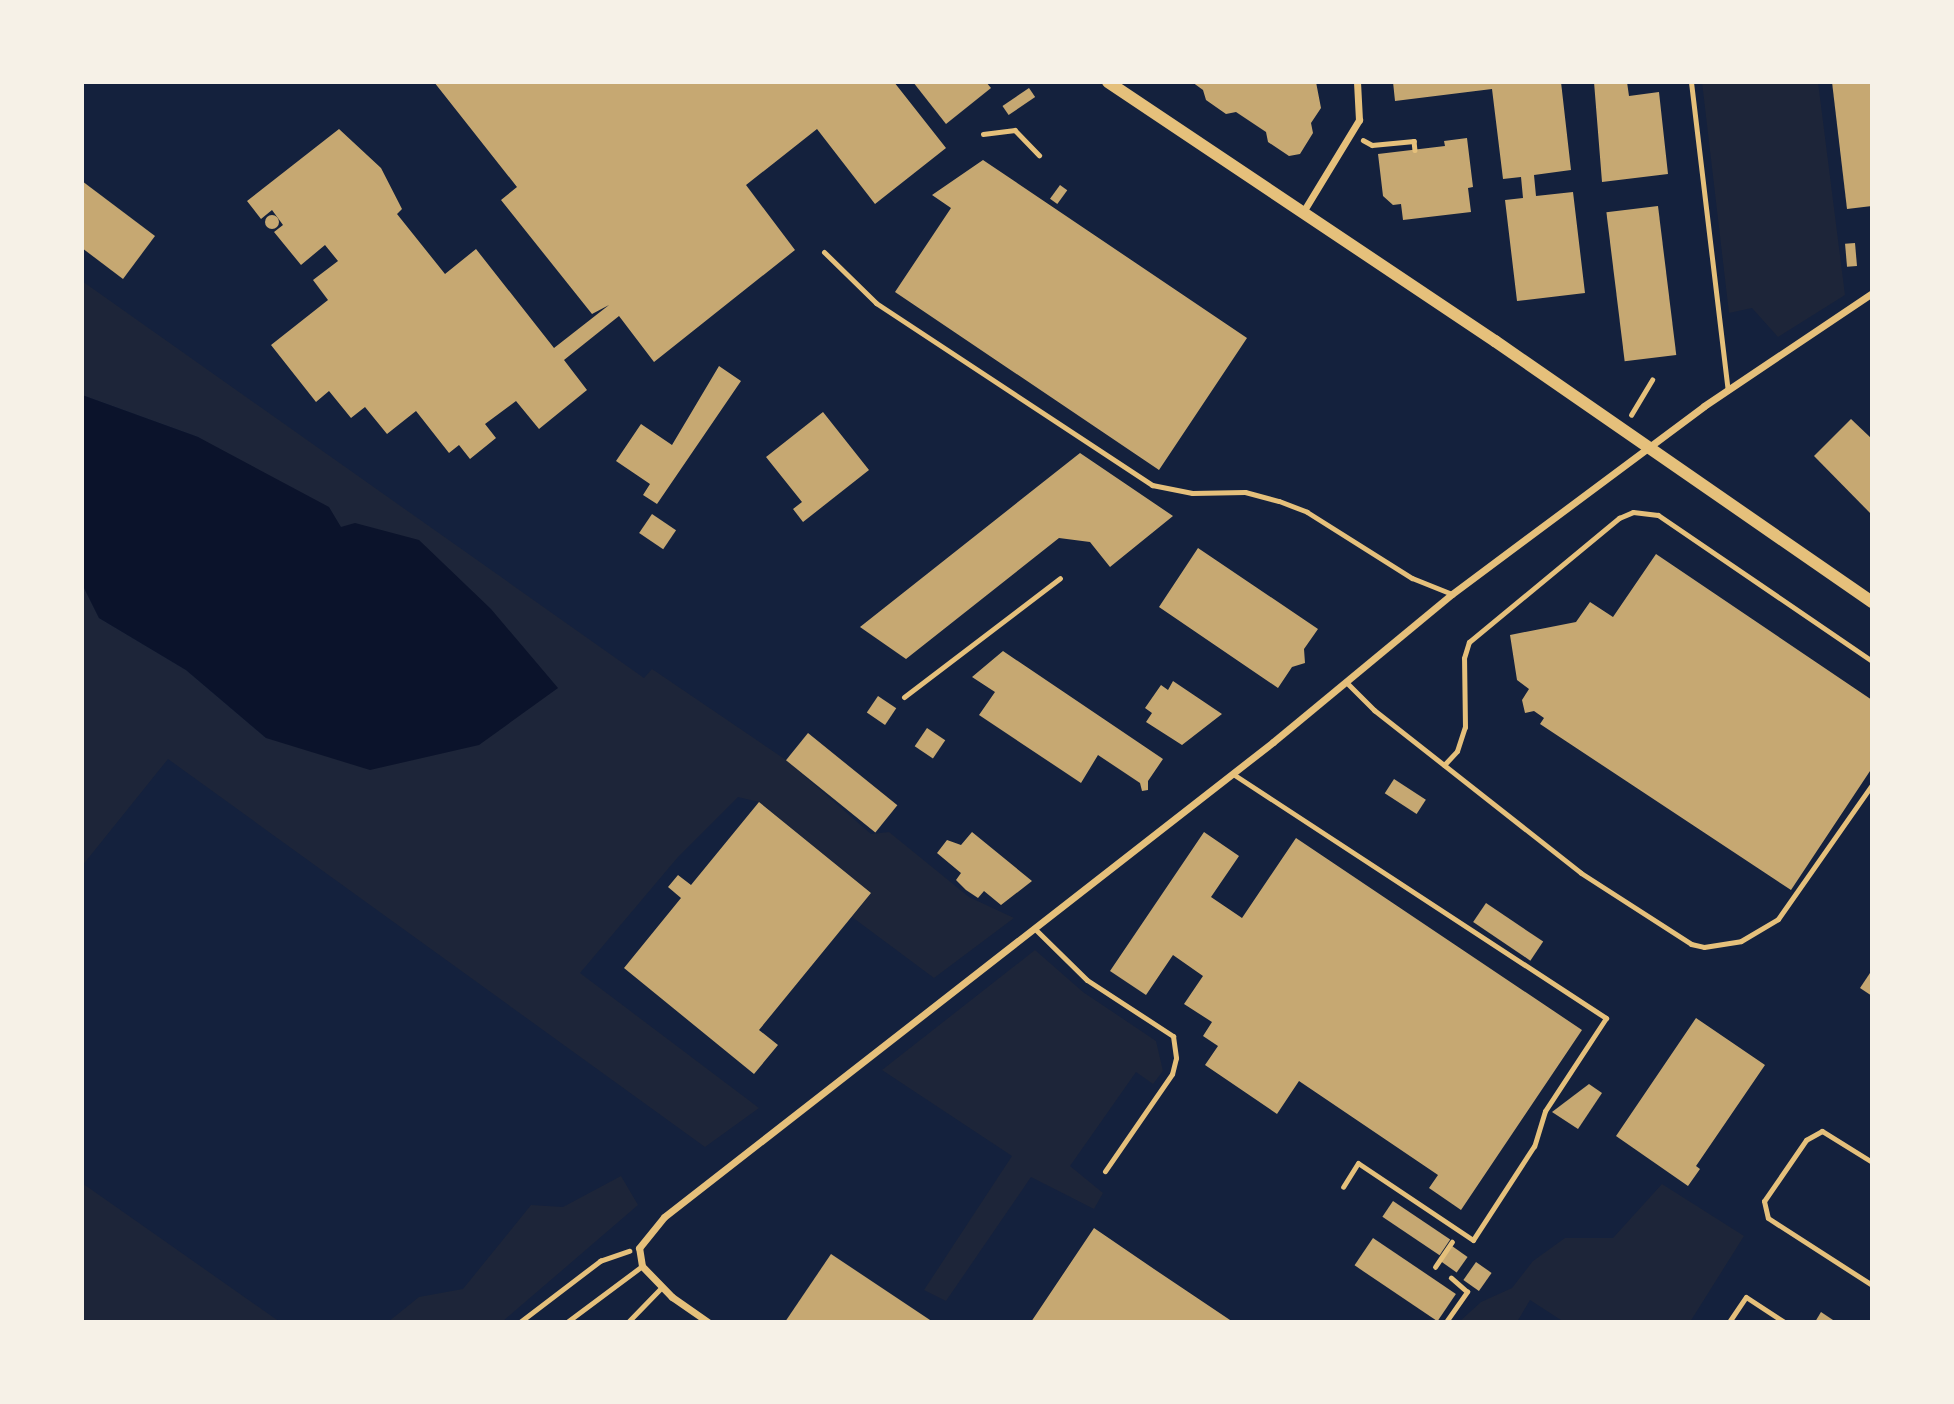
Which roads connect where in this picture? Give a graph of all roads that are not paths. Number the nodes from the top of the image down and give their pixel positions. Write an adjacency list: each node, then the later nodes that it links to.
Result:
1 (1108, 82): 4 (street)
2 (1357, 82): 4 (street)
3 (1690, 82): 7 (lane)
4 (1303, 212): 8 (street)
5 (824, 252): 10 (lane)
6 (1872, 293): 7 (street)
7 (1728, 391): 8 (street)
8 (1653, 449): 10 (street); 11 (street)
9 (1060, 578): 14 (lane)
10 (1452, 594): 13 (street)
11 (1872, 602)
12 (1872, 661): 15 (lane)
13 (1346, 682): 15 (lane); 16 (street)
14 (904, 697)
15 (1444, 765): 17 (lane)
16 (1233, 774): 18 (street); 21 (lane)
17 (1872, 785)
18 (1034, 928): 20 (lane); 22 (street)
19 (1872, 1162): 23 (lane)
20 (1105, 1171)
21 (1343, 1187)
22 (642, 1266): 24 (street); 25 (lane)
23 (1872, 1285)
24 (661, 1288): 26 (lane); 27 (street)
25 (567, 1322)
26 (628, 1322)
27 (708, 1322)
28 (1730, 1322): 29 (lane)
29 (1784, 1322)

